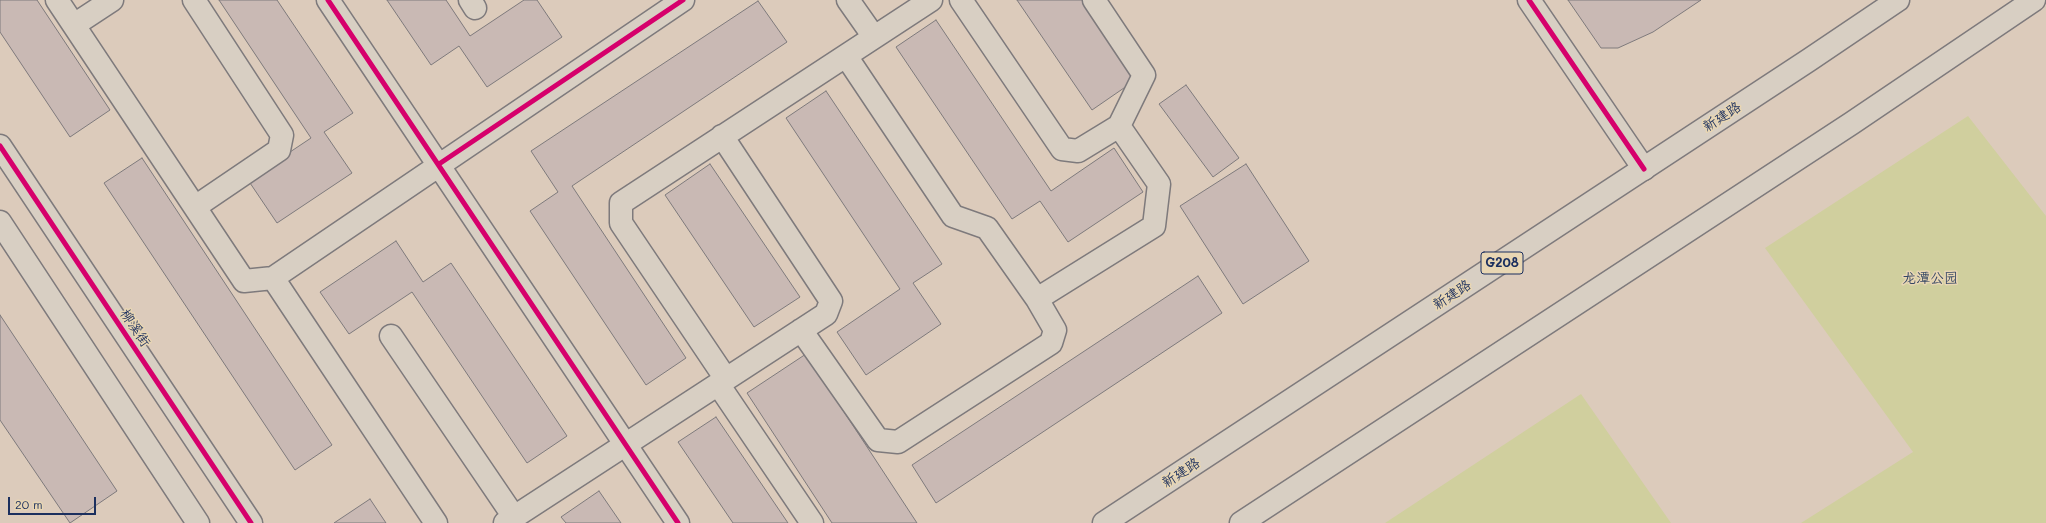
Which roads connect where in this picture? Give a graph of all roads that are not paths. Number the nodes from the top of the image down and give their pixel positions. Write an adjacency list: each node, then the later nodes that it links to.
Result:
1 (57, 0): 13 (street)
2 (112, 0): 13 (street)
3 (194, 0): 21 (street)
4 (328, 0): 19 (street)
5 (683, 0): 19 (street)
6 (848, 0): 14 (street)
7 (931, 0): 14 (street)
8 (960, 0): 16 (street)
9 (1094, 0): 16 (street)
10 (1529, 0): 20 (street)
11 (1898, 0): 20 (street, 新建路 / G208)
12 (2034, 0): 36 (street)
13 (74, 25): 21 (street)
14 (874, 37): 15 (street)
15 (846, 56): 17 (street); 24 (street)
16 (1119, 126): 24 (street)
17 (722, 136): 25 (street); 27 (street)
18 (0, 146): 31 (street, 柳溪街)
19 (439, 164): 23 (street); 28 (street)
20 (1644, 169): 35 (street, 新建路 / G208)
21 (195, 207): 23 (street)
22 (0, 222): 30 (street)
23 (273, 278): 32 (street)
24 (1037, 299): 25 (street)
25 (801, 330): 27 (street)
26 (391, 336): 29 (street)
27 (722, 382): 28 (street); 34 (street)
28 (625, 444): 29 (street); 33 (street)
29 (510, 520)
30 (198, 523)
31 (251, 523)
32 (436, 523)
33 (678, 523)
34 (812, 523)
35 (1104, 523)
36 (1241, 523)

